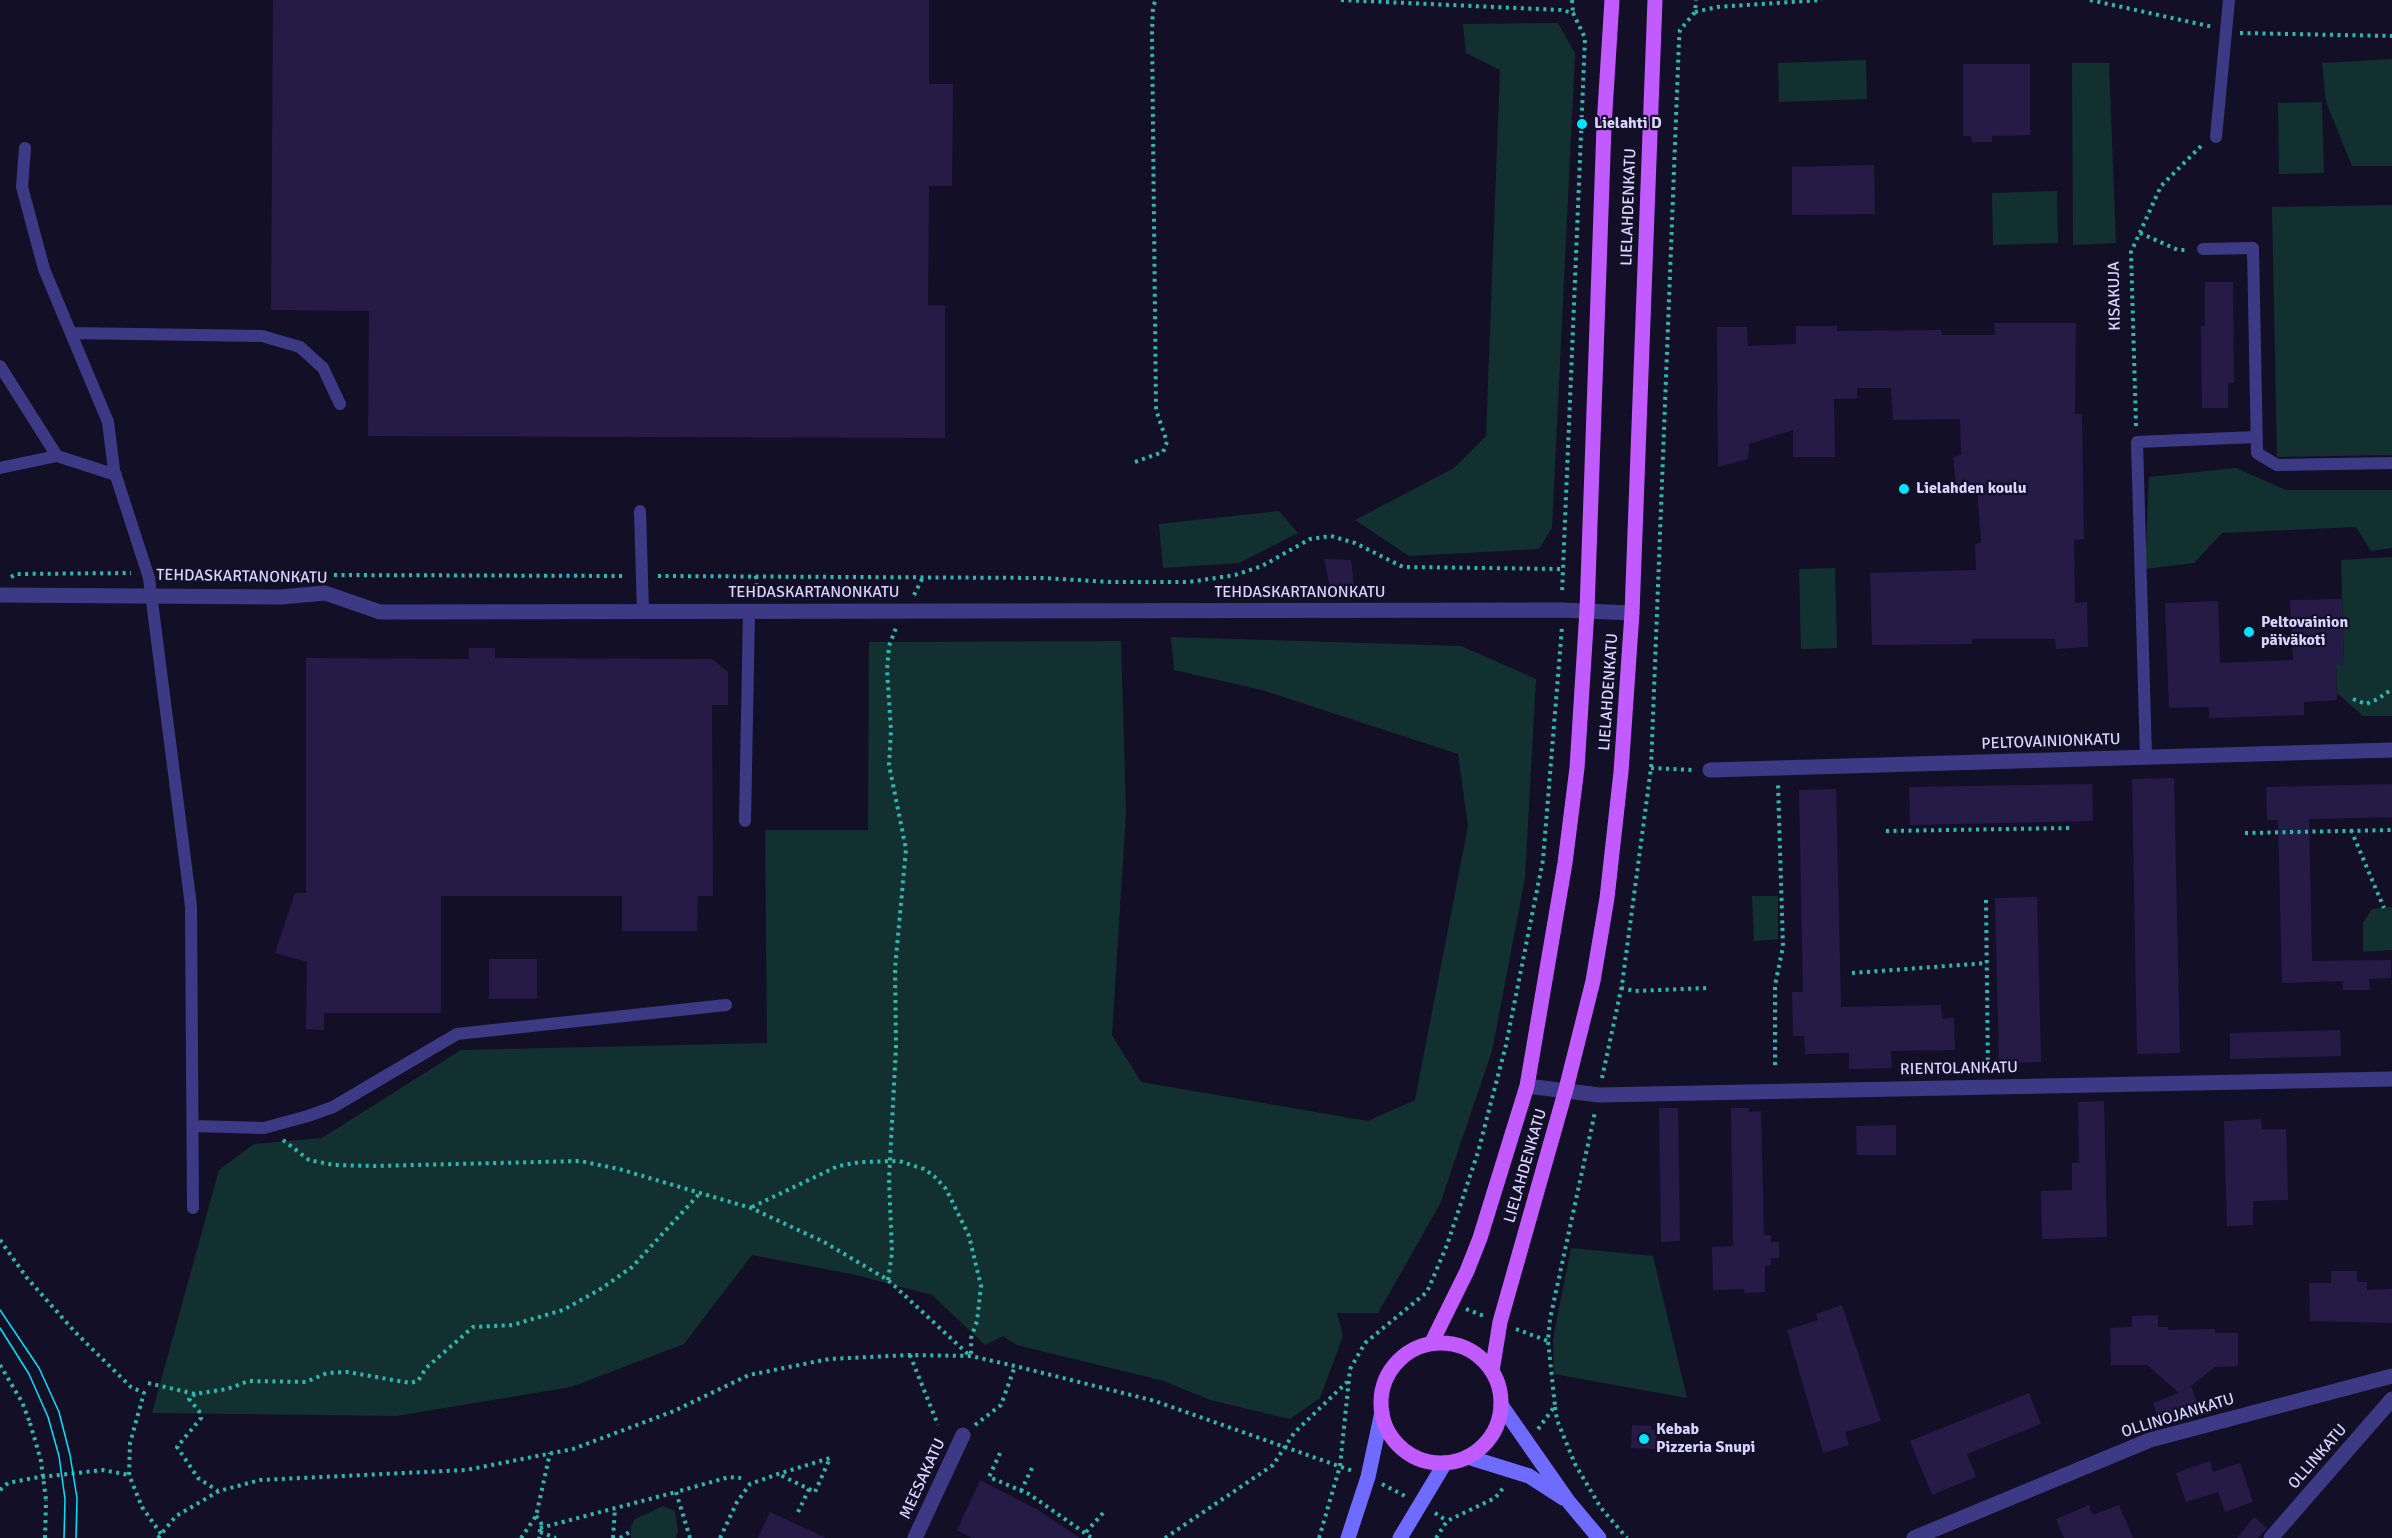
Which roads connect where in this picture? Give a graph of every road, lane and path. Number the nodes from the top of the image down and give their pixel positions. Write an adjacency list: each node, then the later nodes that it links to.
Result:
1 (1156, 0): 26 (path)
2 (1341, 0): 10 (path)
3 (1572, 0): 10 (path)
4 (1612, 0): 12 (main road, LIELAHDENKATU)
5 (1655, 0): 14 (main road, LIELAHDENKATU)
6 (1696, 0): 9 (path)
7 (1821, 0): 9 (path)
8 (2229, 0): 15 (lane)
9 (1695, 12): 13 (path)
10 (1573, 14): 11 (path)
11 (1585, 38): 12 (path); 31 (path)
12 (1611, 39): 38 (main road, LIELAHDENKATU)
13 (1679, 40): 14 (path); 44 (path)
14 (1653, 41): 42 (main road, LIELAHDENKATU)
15 (2216, 137): 17 (path, KISAKUJA)
16 (25, 148): 20 (lane)
17 (2140, 233): 19 (path); 24 (path, KISAKUJA)
18 (2203, 249): 23 (lane)
19 (2178, 250)
20 (71, 333): 22 (lane); 29 (lane)
21 (0, 366): 25 (lane)
22 (340, 404)
23 (2256, 437): 24 (lane); 27 (lane)
24 (2137, 442): 48 (lane)
25 (57, 456): 28 (lane); 29 (lane)
26 (1135, 462)
27 (2392, 463)
28 (0, 468)
29 (116, 475): 36 (lane)
30 (640, 511): 33 (lane)
31 (1562, 568): 34 (path); 37 (path)
32 (327, 575): 33 (path)
33 (641, 576): 34 (path); 40 (lane)
34 (923, 577): 39 (path)
35 (0, 594): 36 (street, TEHDASKARTANONKATU)
36 (150, 594): 40 (street, TEHDASKARTANONKATU); 71 (lane)
37 (1562, 610): 38 (street, TEHDASKARTANONKATU); 39 (street, TEHDASKARTANONKATU); 86 (path)
38 (1587, 610): 42 (street, TEHDASKARTANONKATU); 67 (main road, LIELAHDENKATU)
39 (905, 611): 41 (street, TEHDASKARTANONKATU); 73 (path)
40 (643, 612): 41 (street, TEHDASKARTANONKATU)
41 (748, 612): 52 (lane)
42 (1632, 613): 43 (main road, LIELAHDENKATU)
43 (1629, 664): 44 (path); 69 (main road, LIELAHDENKATU)
44 (1653, 666): 49 (path)
45 (2392, 689): 46 (path)
46 (2353, 699)
47 (2392, 750): 48 (street, PELTOVAINIONKATU)
48 (2146, 758): 50 (street, PELTOVAINIONKATU)
49 (1651, 768): 51 (path); 62 (path)
50 (1778, 768): 51 (street, PELTOVAINIONKATU); 65 (path)
51 (1710, 770)
52 (745, 821)
53 (2070, 828): 56 (path)
54 (2351, 830): 55 (path); 57 (path); 59 (path)
55 (2392, 830)
56 (1886, 831)
57 (2245, 833)
58 (1986, 900): 60 (path)
59 (2384, 908)
60 (1987, 963): 61 (path); 68 (path)
61 (1852, 973)
62 (1621, 988): 63 (path); 70 (path)
63 (1707, 988)
64 (726, 1005): 72 (lane)
65 (1775, 1065)
66 (2392, 1079): 68 (street, RIENTOLANKATU)
67 (1527, 1086): 69 (street, RIENTOLANKATU); 79 (main road, LIELAHDENKATU)
68 (1988, 1087): 70 (street, RIENTOLANKATU)
69 (1566, 1089): 70 (street, RIENTOLANKATU); 84 (main road, LIELAHDENKATU)
70 (1599, 1095): 91 (path)
71 (194, 1126): 72 (lane); 75 (lane)
72 (264, 1128): 74 (path)
73 (891, 1160): 76 (path); 78 (path); 81 (path)
74 (700, 1192): 76 (path); 88 (path)
75 (193, 1208)
76 (751, 1208): 78 (path)
77 (0, 1240): 105 (path)
78 (888, 1280): 81 (path)
79 (1431, 1344): 84 (main road); 92 (main road)
80 (910, 1355): 81 (path); 93 (path); 97 (path)
81 (971, 1356): 83 (path)
82 (0, 1365): 124 (path, bridge)
83 (1015, 1366): 94 (path); 96 (path)
84 (1492, 1371): 90 (main road)
85 (2392, 1376): 141 (street, OLLINOJANKATU)
86 (1347, 1382): 96 (path); 101 (path)
87 (148, 1383): 88 (path)
88 (195, 1394): 110 (path)
89 (2392, 1399): 142 (street, OLLINKATU)
90 (1501, 1405): 95 (main road); 99 (main road)
91 (1555, 1406): 95 (path); 140 (path)
92 (1382, 1412): 100 (main road); 106 (main road)
93 (938, 1425)
94 (963, 1435): 132 (street, MEESAKATU)
95 (1527, 1443): 113 (main road)
96 (1286, 1448): 101 (path); 134 (path)
97 (550, 1453): 110 (path); 118 (path)
98 (1000, 1453): 111 (path)
99 (1468, 1457): 100 (main road); 103 (main road)
100 (1445, 1463): 114 (main road)
101 (1340, 1466): 106 (path); 135 (path)
102 (1032, 1468): 111 (path)
103 (1513, 1470): 113 (main road); 119 (path)
104 (778, 1474): 108 (path); 108 (path); 131 (path)
105 (129, 1475): 109 (path); 123 (path)
106 (1368, 1477): 114 (path); 136 (main road)
107 (741, 1478): 112 (path)
108 (809, 1489): 116 (path)
109 (0, 1490)
110 (219, 1491): 123 (path)
111 (1021, 1491): 122 (path)
112 (676, 1492): 115 (path); 130 (path)
113 (1568, 1501): 139 (main road)
114 (1419, 1503): 119 (path); 137 (main road)
115 (615, 1508): 120 (path); 128 (path)
116 (798, 1512)
117 (1103, 1514): 122 (path)
118 (536, 1516): 120 (path); 125 (path)
119 (1447, 1521): 138 (path)
120 (540, 1530): 126 (path); 127 (path)
121 (631, 1531): 129 (path)
122 (1086, 1532): 133 (path)
123 (160, 1536)
124 (45, 1538)
125 (520, 1538)
126 (539, 1538)
127 (556, 1538)
128 (613, 1538)
129 (620, 1538)
130 (690, 1538)
131 (720, 1538)
132 (915, 1538)
133 (1092, 1538)
134 (1166, 1538)
135 (1319, 1538)
136 (1348, 1538)
137 (1400, 1538)
138 (1436, 1538)
139 (1599, 1538)
140 (1627, 1538)
141 (1914, 1538)
142 (2271, 1538)

